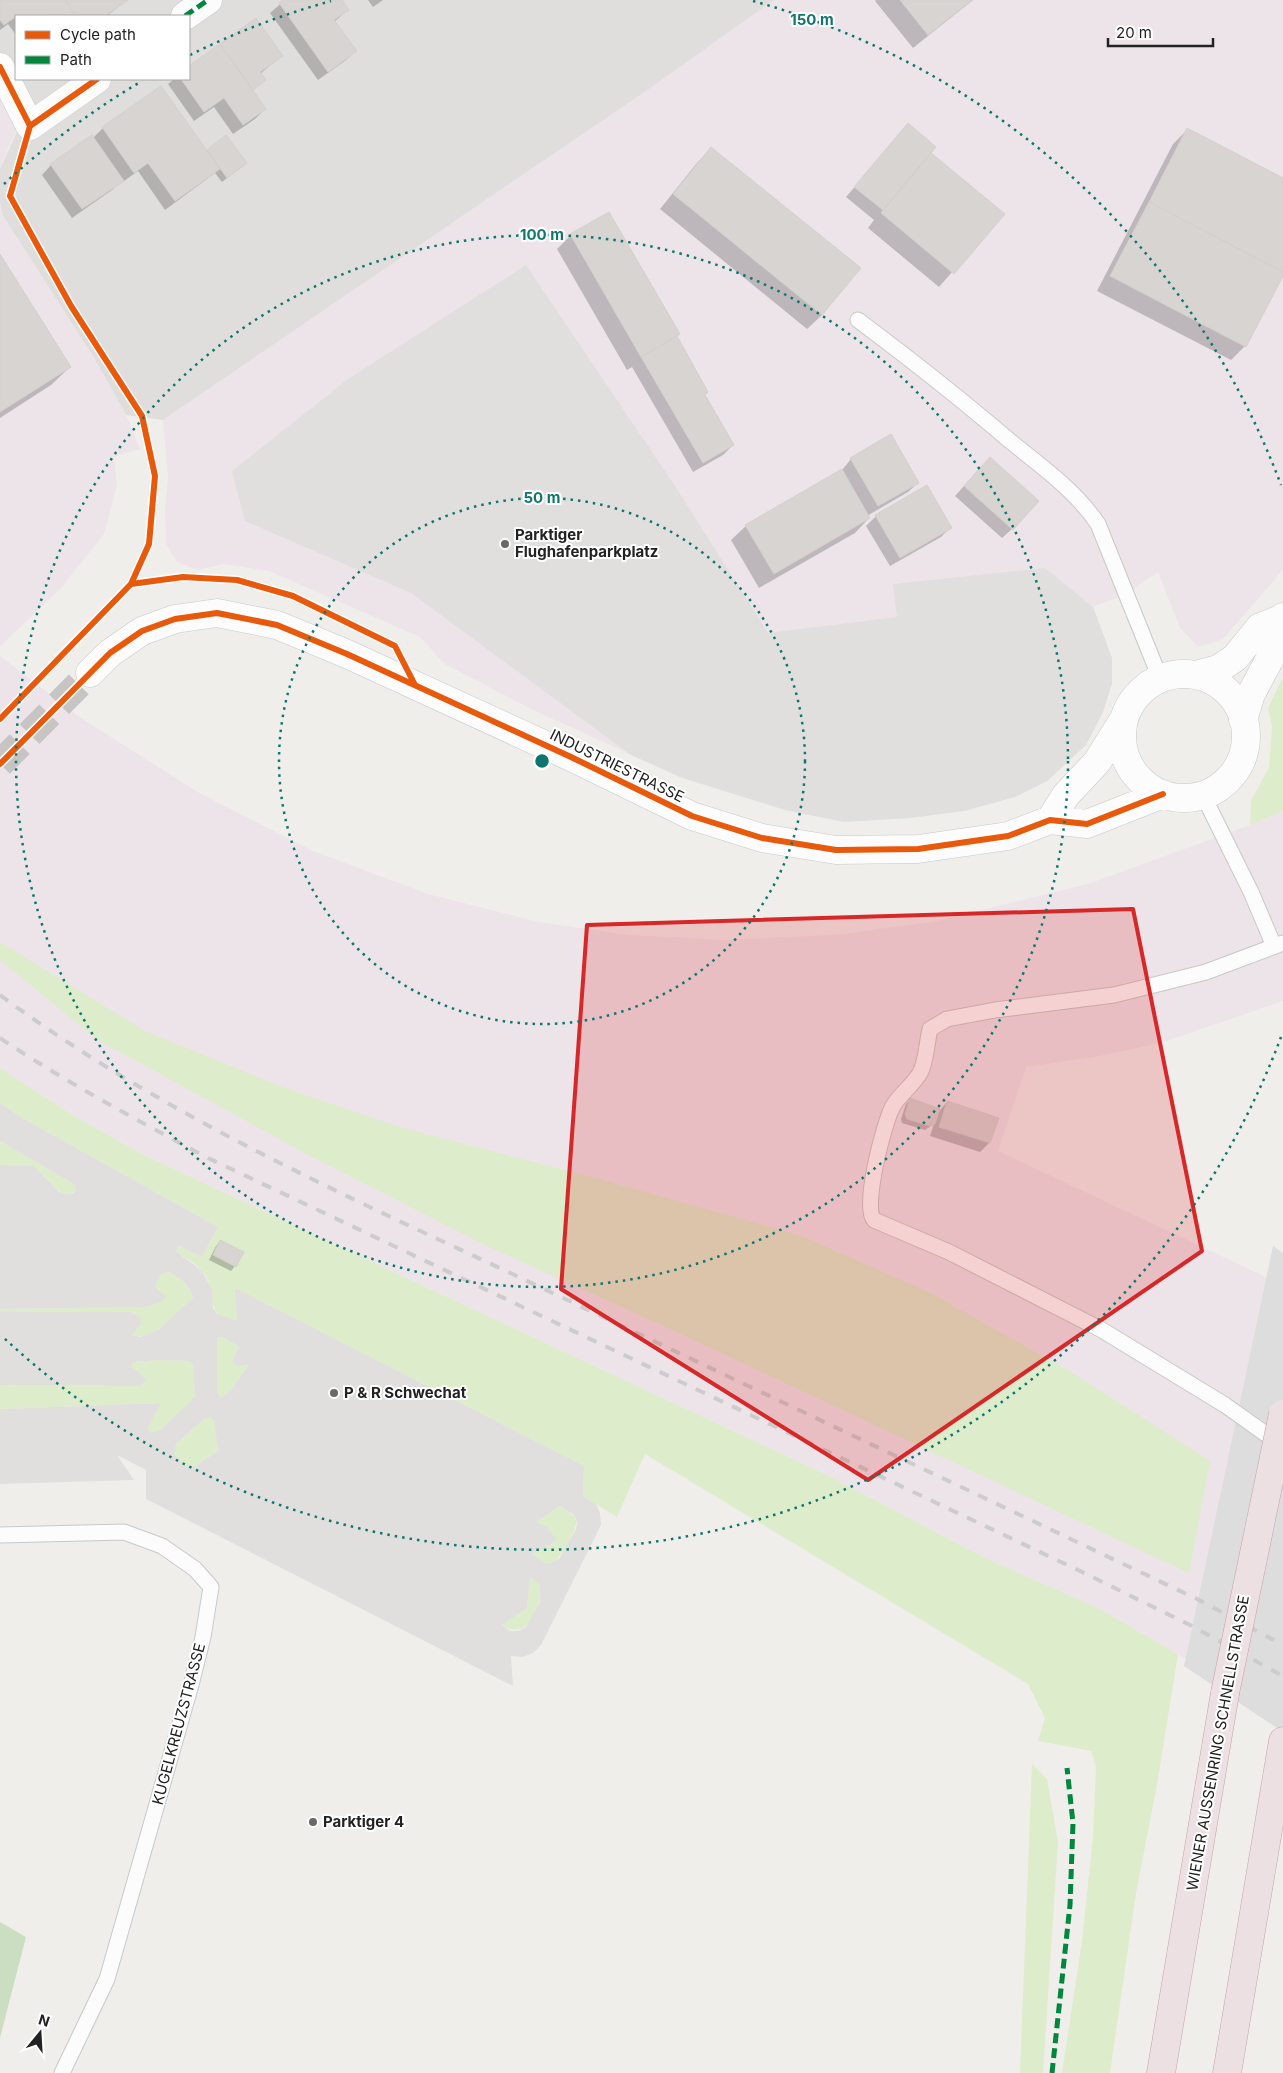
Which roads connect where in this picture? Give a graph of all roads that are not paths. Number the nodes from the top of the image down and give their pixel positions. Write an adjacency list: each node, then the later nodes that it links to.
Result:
1 (208, 0): 2 (street)
2 (186, 15)
3 (0, 66): 4 (street)
4 (96, 80)
5 (858, 320): 9 (lane)
6 (1282, 618): 8 (street); 11 (street)
7 (90, 673): 14 (street, INDUSTRIESTRASSE)
8 (1196, 675): 9 (street); 11 (street)
9 (1160, 678): 10 (street)
10 (1124, 718): 12 (street); 14 (street)
11 (1243, 720): 13 (street)
12 (1163, 794): 13 (street); 14 (street, INDUSTRIESTRASSE)
13 (1203, 795): 15 (lane)
14 (1050, 820)
15 (1278, 945): 17 (lane)
16 (1283, 1414): 21 (highway, WIENER AUSSENRING SCHNELLSTRASSE, bridge)
17 (1283, 1446)
18 (0, 1535): 20 (lane, KUGELKREUZSTRASSE)
19 (1283, 1741): 22 (highway)
20 (62, 2073)
21 (1161, 2073)
22 (1227, 2073)

